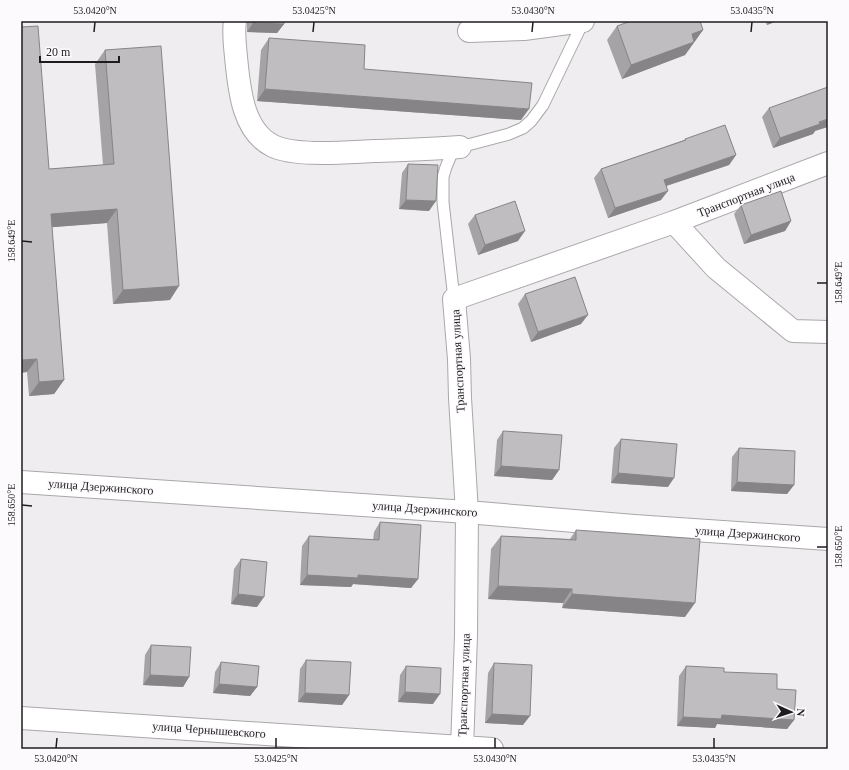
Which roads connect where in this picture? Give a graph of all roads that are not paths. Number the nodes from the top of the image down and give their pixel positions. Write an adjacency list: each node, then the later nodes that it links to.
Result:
1 (235, 21): 4 (street)
2 (583, 21): 3 (street); 4 (lane)
3 (469, 31)
4 (460, 148): 7 (lane)
5 (828, 163): 6 (street, Транспортная улица)
6 (674, 222): 7 (street, Транспортная улица); 8 (street)
7 (454, 299): 10 (street, Транспортная улица)
8 (828, 332)
9 (21, 482): 10 (street, улица Дзержинского)
10 (467, 512): 11 (street, улица Дзержинского); 13 (street, Транспортная улица)
11 (828, 539)
12 (21, 718): 13 (street, улица Чернышевского)
13 (462, 748): 14 (street, улица Чернышевского)
14 (492, 749)

